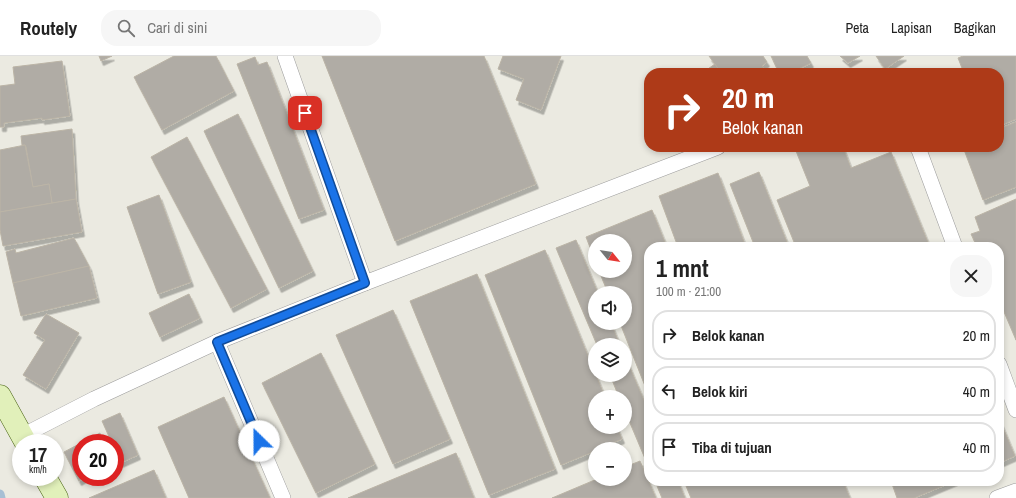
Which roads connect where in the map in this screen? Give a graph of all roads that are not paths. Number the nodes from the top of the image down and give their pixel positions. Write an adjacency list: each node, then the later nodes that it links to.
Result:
1 (285, 56): 5 (lane)
2 (705, 152): 5 (lane)
3 (920, 152): 4 (lane)
4 (953, 242)
5 (365, 283): 6 (lane)
6 (217, 342): 11 (lane); 15 (lane)
7 (1004, 378): 9 (lane)
8 (0, 396): 10 (main road)
9 (1016, 410)
10 (21, 434)
11 (34, 434)
12 (50, 486): 14 (main road)
13 (1016, 491): 16 (lane)
14 (57, 498)
15 (283, 498)
16 (996, 498)

